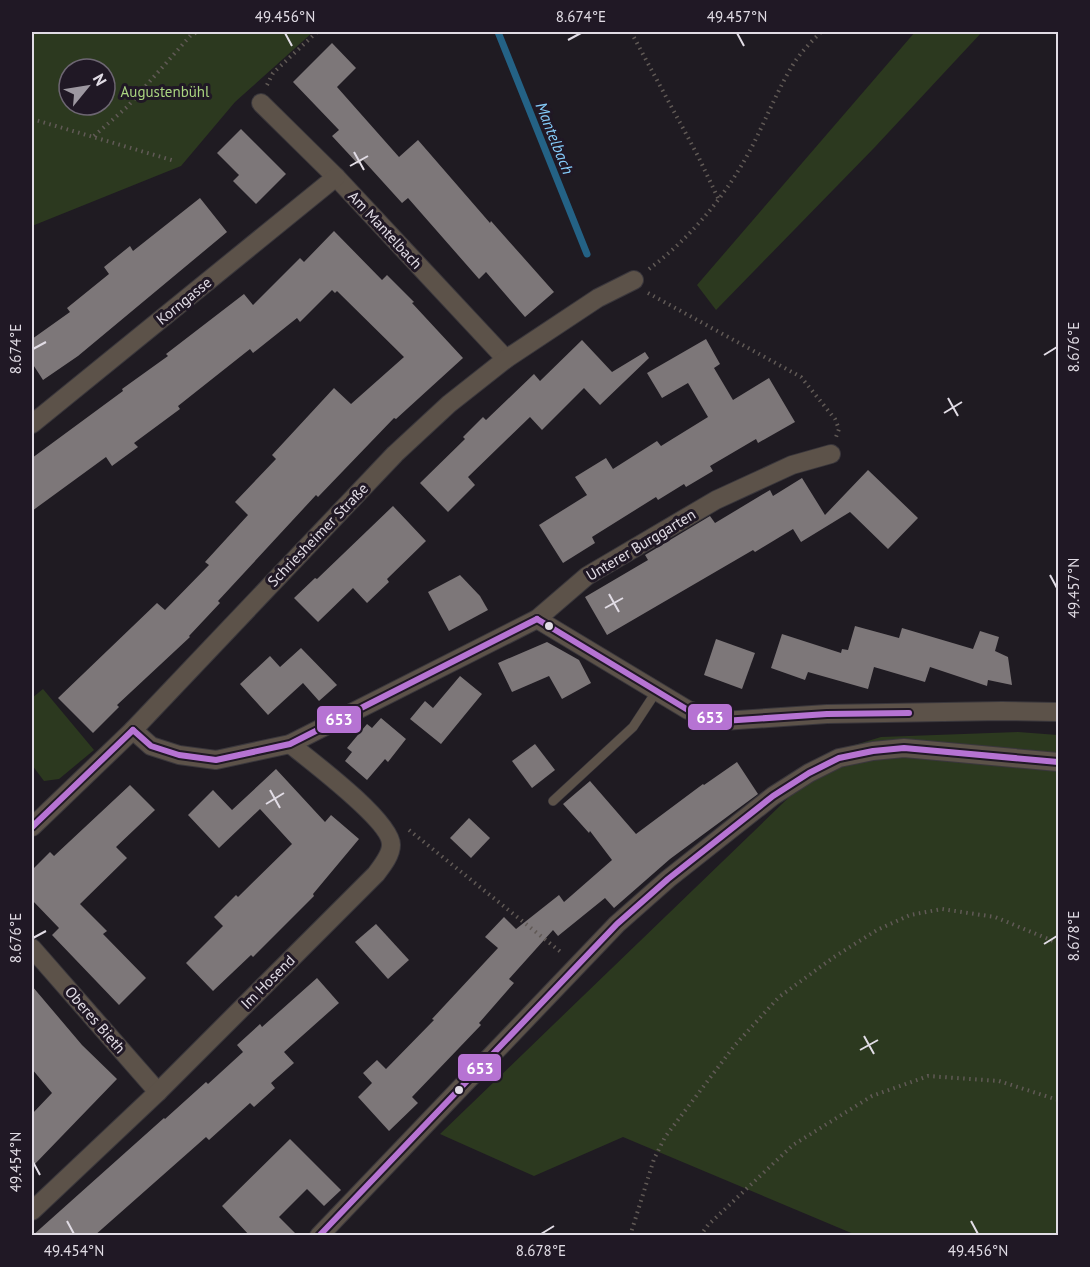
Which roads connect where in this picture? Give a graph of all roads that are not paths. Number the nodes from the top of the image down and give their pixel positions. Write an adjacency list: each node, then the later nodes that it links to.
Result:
1 (261, 103): 2 (street, Am Mantelbach)
2 (336, 177): 4 (street, Am Mantelbach); 5 (street, Korngasse)
3 (634, 280): 4 (street, Schriesheimer Straße)
4 (506, 359): 10 (street, Schriesheimer Straße)
5 (32, 424)
6 (831, 454): 7 (street, Unterer Burggarten)
7 (537, 619): 8 (street); 11 (street, Unterer Burggarten)
8 (656, 692): 9 (street); 13 (lane)
9 (1059, 712)
10 (133, 730): 11 (street, Unterer Burggarten); 14 (street, Schriesheimer Straße)
11 (290, 744): 16 (street, Im Hosend)
12 (1059, 762): 18 (street)
13 (553, 801)
14 (35, 817)
15 (32, 948): 16 (street, Oberes Bieth)
16 (158, 1092): 17 (street, Im Hosend)
17 (32, 1211)
18 (319, 1236)

